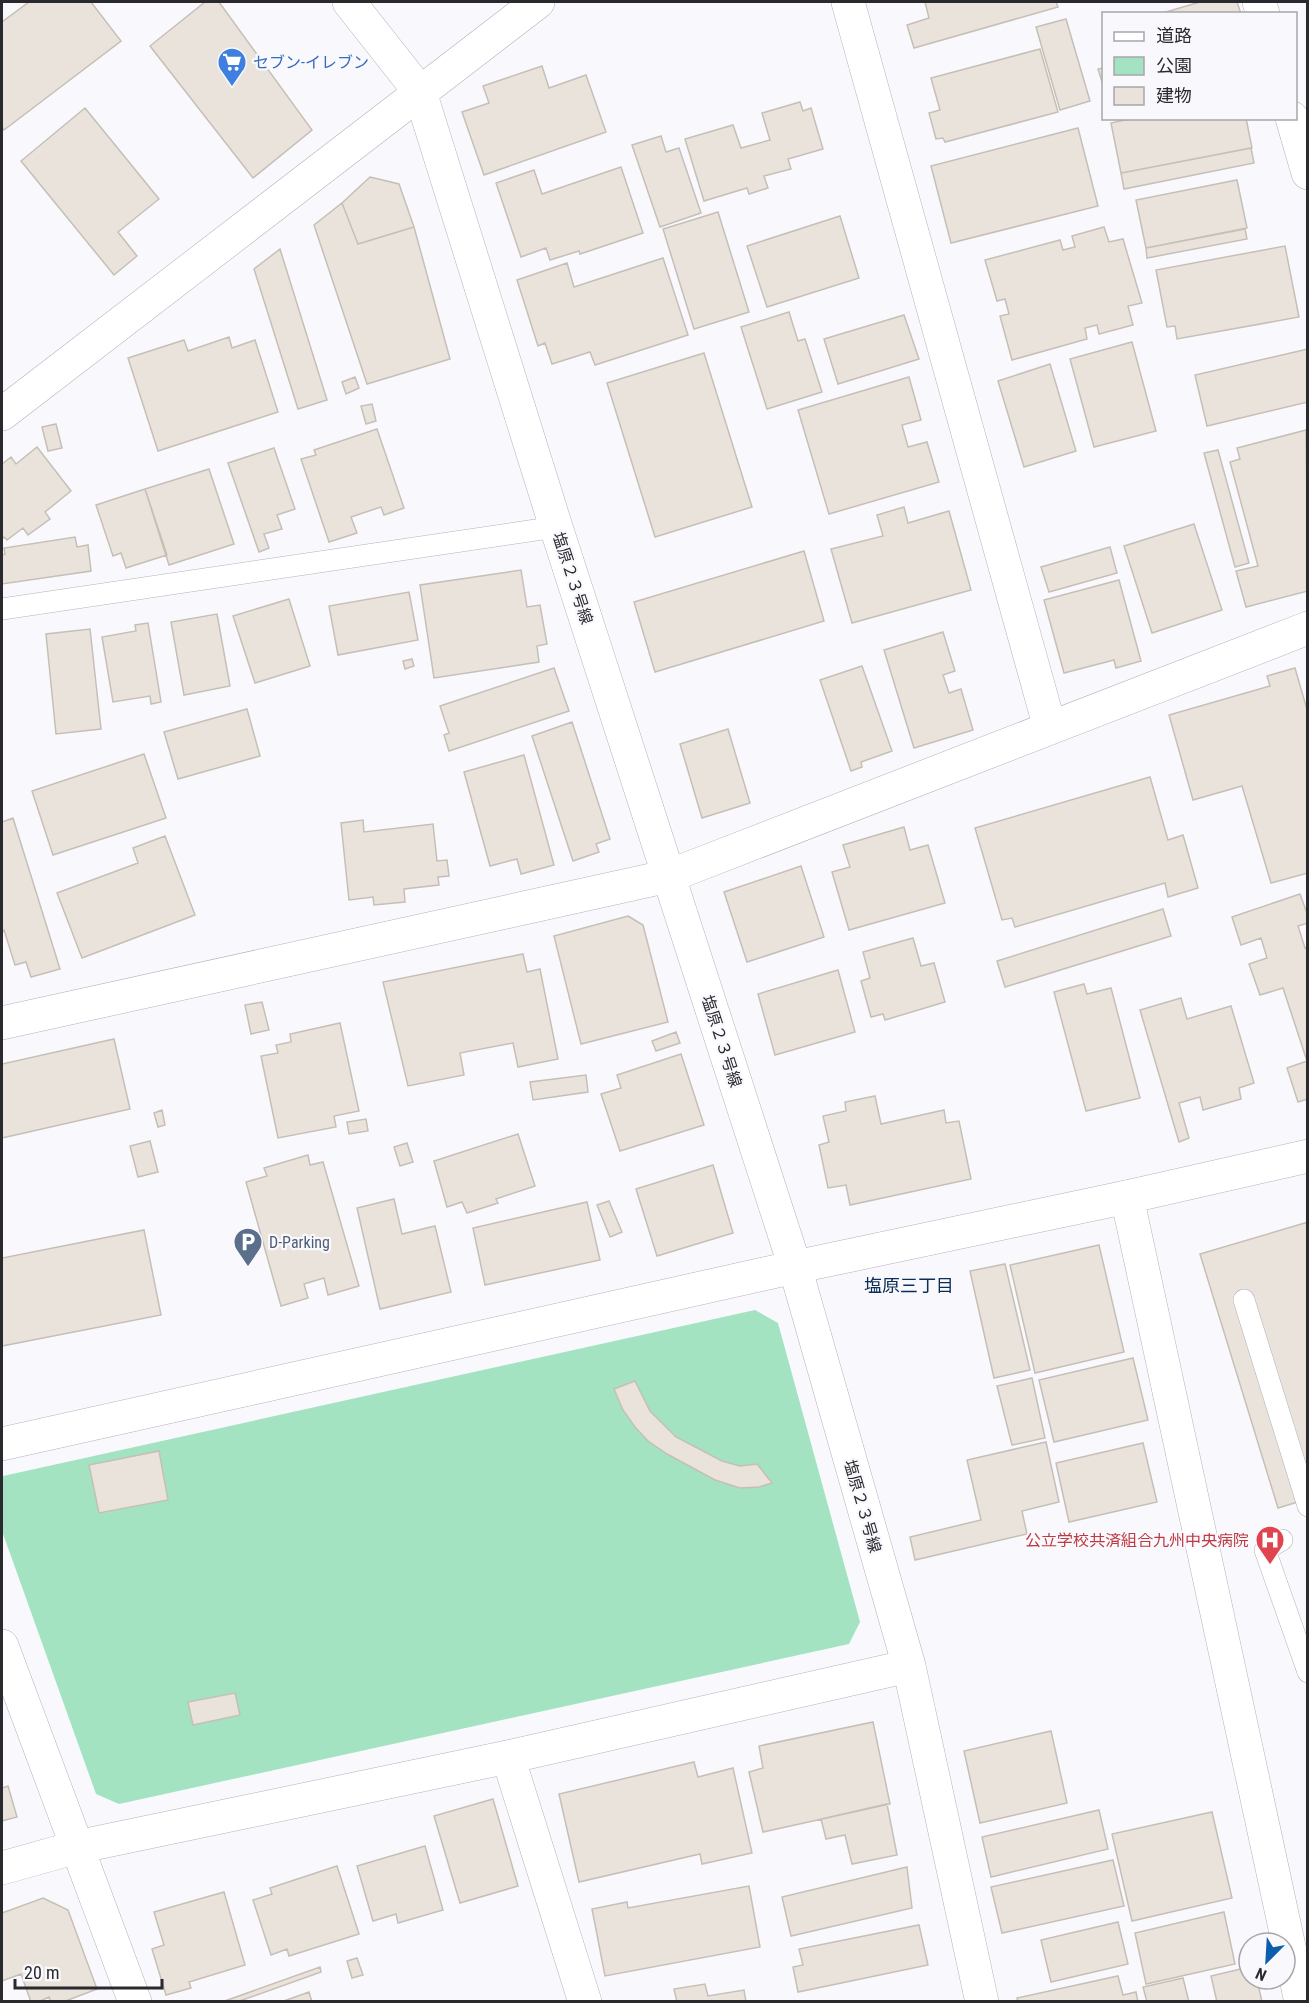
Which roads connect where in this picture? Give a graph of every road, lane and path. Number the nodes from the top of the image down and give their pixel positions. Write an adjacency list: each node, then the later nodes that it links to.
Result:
1 (349, 2): 4 (street)
2 (538, 2): 4 (street)
3 (849, 2): 11 (street)
4 (420, 92): 7 (street); 8 (street, 塩原２３号線)
5 (1293, 120): 6 (street)
6 (1307, 168)
7 (2, 414)
8 (556, 527): 9 (lane); 12 (street, 塩原２３号線)
9 (2, 609)
10 (1308, 628): 11 (street)
11 (1050, 728): 12 (street)
12 (669, 876): 13 (street); 16 (street, 塩原２３号線)
13 (2, 1023)
14 (1308, 1156): 15 (street)
15 (1127, 1197): 16 (street); 30 (street)
16 (795, 1267): 18 (street); 22 (street, 塩原２３号線)
17 (1244, 1300): 19 (lane)
18 (2, 1444)
19 (1308, 1506)
20 (1282, 1540): 23 (lane)
21 (2, 1646): 25 (street)
22 (909, 1666): 24 (street); 29 (street, 塩原２３号線)
23 (1308, 1672)
24 (508, 1757): 25 (street); 28 (street)
25 (77, 1847): 26 (street); 27 (street)
26 (2, 1868)
27 (135, 2001)
28 (585, 2001)
29 (982, 2001)
30 (1301, 2001)

